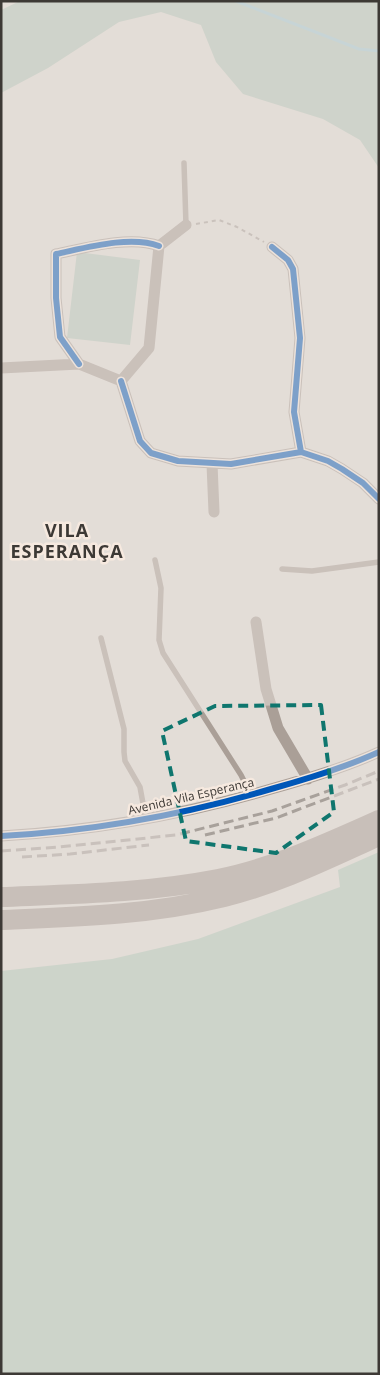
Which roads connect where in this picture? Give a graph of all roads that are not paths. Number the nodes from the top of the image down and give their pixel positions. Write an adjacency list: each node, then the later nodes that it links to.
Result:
1 (184, 163): 2 (lane)
2 (186, 225): 3 (street)
3 (159, 246): 5 (street); 7 (street)
4 (272, 247): 8 (street)
5 (79, 364): 6 (street); 7 (street)
6 (1, 368)
7 (120, 381): 9 (street)
8 (301, 452): 9 (street); 10 (street)
9 (212, 464): 11 (street)
10 (379, 499)
11 (214, 512)
12 (154, 560): 19 (lane)
13 (379, 562): 14 (lane)
14 (282, 569)
15 (256, 622): 18 (street)
16 (101, 638): 20 (lane)
17 (379, 752): 18 (street, Avenida Vila Esperança)
18 (308, 778): 19 (street, Avenida Vila Esperança)
19 (251, 795): 20 (street, Avenida Vila Esperança)
20 (146, 820): 22 (street, Avenida Vila Esperança)
21 (379, 820): 24 (highway)
22 (1, 836)
23 (379, 836): 25 (highway)
24 (1, 897)
25 (1, 920)

